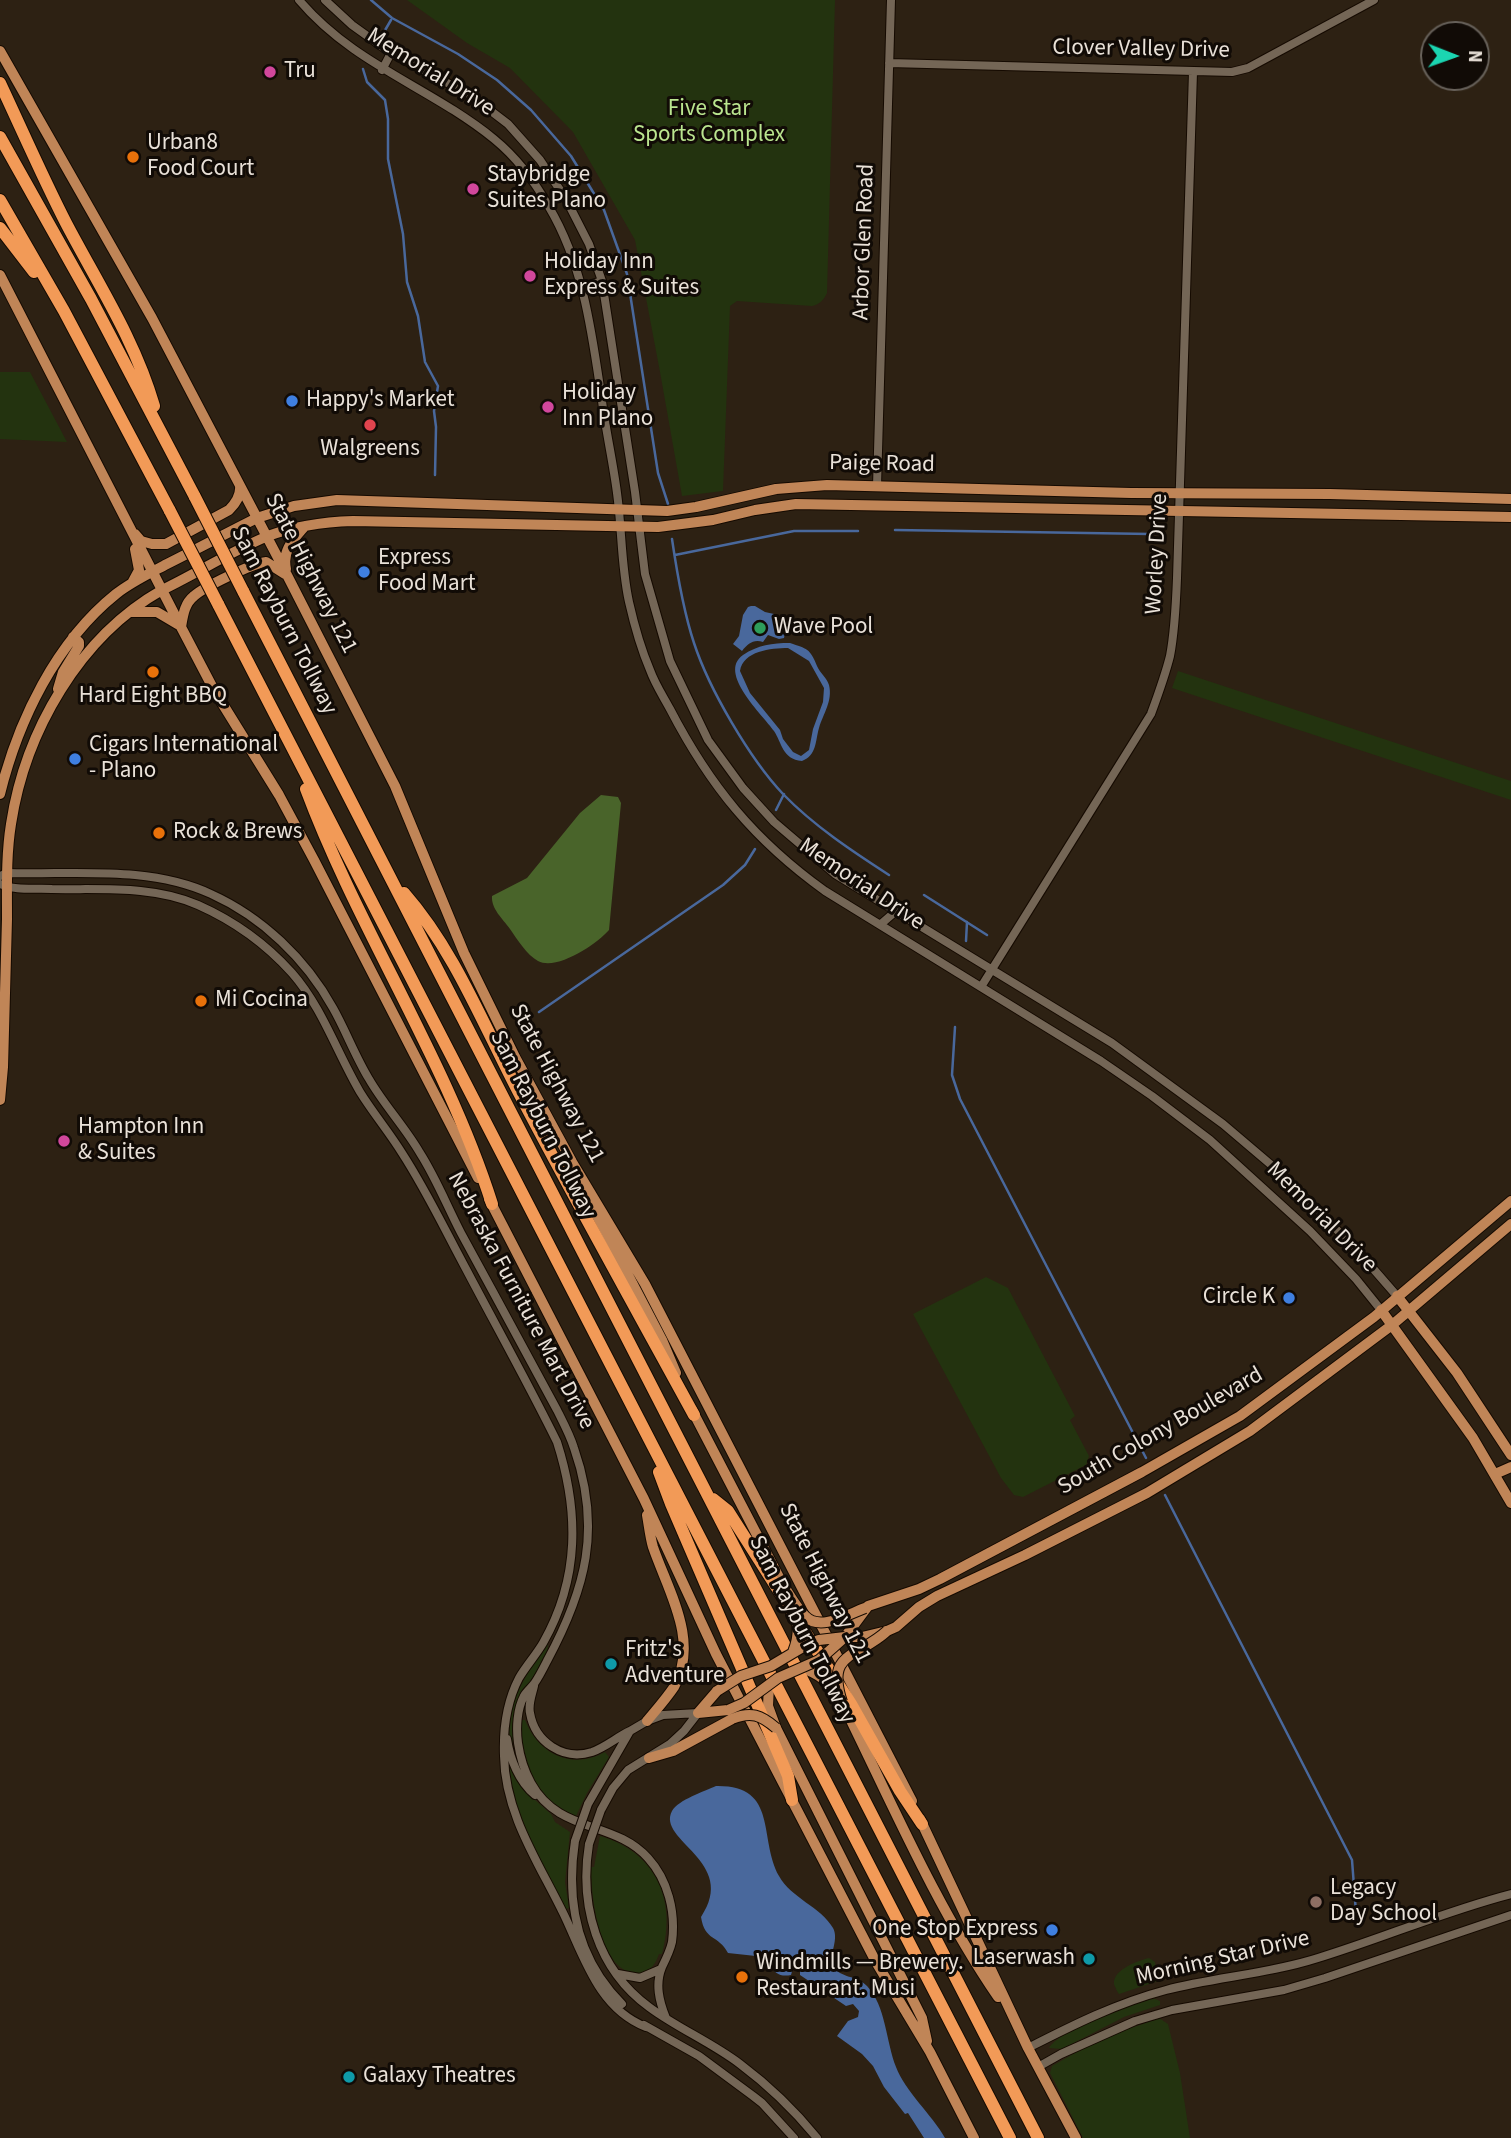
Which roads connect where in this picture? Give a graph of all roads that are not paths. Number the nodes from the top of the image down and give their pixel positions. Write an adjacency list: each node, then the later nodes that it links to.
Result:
1 (299, 0): 8 (street, Memorial Drive)
2 (325, 0): 6 (street, Memorial Drive)
3 (891, 0): 7 (street, Arbor Glen Road)
4 (1374, 0): 9 (street, Clover Valley Drive)
5 (0, 51): 19 (main road, State Highway 121)
6 (391, 53): 8 (street); 15 (street, Memorial Drive)
7 (889, 63): 9 (street, Clover Valley Drive); 20 (street, Arbor Glen Road)
8 (382, 70): 16 (street, Memorial Drive)
9 (1193, 72): 21 (street, Worley Drive)
10 (0, 83): 18 (highway)
11 (0, 137): 18 (highway, Sam Rayburn Tollway)
12 (0, 200): 17 (highway, Sam Rayburn Tollway)
13 (0, 228): 17 (highway)
14 (0, 275): 30 (main road)
15 (602, 281): 16 (street); 25 (street, Memorial Drive)
16 (582, 287): 24 (street, Memorial Drive)
17 (64, 311): 45 (highway, Sam Rayburn Tollway, bridge)
18 (162, 434): 48 (highway, Sam Rayburn Tollway, bridge)
19 (239, 483): 28 (main road, State Highway 121); 30 (main road)
20 (877, 486): 21 (main road, Paige Road); 25 (main road, Paige Road)
21 (1180, 493): 22 (main road, Paige Road); 26 (street, Worley Drive)
22 (1511, 499)
23 (460, 505): 24 (main road, Paige Road); 28 (main road, Paige Road); 29 (main road)
24 (618, 509): 25 (main road, Paige Road); 32 (street, Memorial Drive)
25 (637, 510): 33 (street, Memorial Drive)
26 (1180, 510): 27 (main road, Paige Road); 33 (main road, Paige Road); 53 (street, Worley Drive)
27 (1511, 517)
28 (257, 518): 34 (main road, State Highway 121); 35 (main road, Paige Road)
29 (459, 523): 31 (main road, Paige Road); 32 (main road, Paige Road)
30 (129, 526): 35 (main road); 37 (main road)
31 (305, 526): 34 (main road, Paige Road); 36 (main road)
32 (620, 527): 33 (main road, Paige Road); 44 (street, Memorial Drive)
33 (639, 528): 43 (street, Memorial Drive)
34 (267, 537): 36 (main road, State Highway 121); 38 (main road, Paige Road)
35 (152, 572): 37 (main road, Paige Road); 38 (main road)
36 (287, 575): 40 (main road); 56 (main road, State Highway 121)
37 (132, 583): 41 (main road, Paige Road)
38 (162, 590): 39 (main road, Paige Road); 40 (main road)
39 (130, 612): 40 (main road); 42 (main road, Paige Road)
40 (181, 627): 58 (main road)
41 (73, 637): 42 (main road); 46 (main road, Paige Road)
42 (55, 698): 47 (main road)
43 (699, 724): 44 (street); 50 (street, Memorial Drive)
44 (682, 733): 52 (street, Memorial Drive)
45 (288, 739): 58 (highway); 66 (highway, Sam Rayburn Tollway)
46 (0, 794)
47 (4, 874): 49 (main road); 83 (street, Nebraska Furniture Mart Drive)
48 (392, 880): 64 (highway); 71 (highway, Sam Rayburn Tollway)
49 (4, 886): 55 (main road); 89 (street, Nebraska Furniture Mart Drive)
50 (887, 905): 51 (street, Memorial Drive); 52 (street)
51 (896, 911): 52 (street); 53 (street, Memorial Drive)
52 (881, 924): 54 (street, Memorial Drive)
53 (993, 969): 54 (street, Worley Drive); 60 (street, Memorial Drive)
54 (981, 987): 61 (street, Memorial Drive)
55 (0, 1100)
56 (572, 1162): 64 (main road); 95 (main road, State Highway 121)
57 (1511, 1201): 60 (main road, South Colony Boulevard)
58 (492, 1205): 72 (main road)
59 (1511, 1224): 62 (main road, South Colony Boulevard)
60 (1397, 1296): 61 (main road, South Colony Boulevard); 62 (main road, Memorial Drive)
61 (1381, 1310): 63 (main road, Memorial Drive); 65 (main road, South Colony Boulevard)
62 (1409, 1310): 63 (main road, South Colony Boulevard); 68 (main road, Memorial Drive)
63 (1392, 1325): 67 (main road, South Colony Boulevard); 70 (main road, Memorial Drive)
64 (694, 1415): 77 (main road)
65 (1240, 1416): 67 (main road); 74 (main road, South Colony Boulevard)
66 (644, 1429): 94 (highway); 110 (highway, Sam Rayburn Tollway)
67 (1250, 1432): 76 (main road, South Colony Boulevard)
68 (1511, 1455)
69 (1511, 1467): 70 (main road)
70 (1495, 1475): 73 (main road, Memorial Drive)
71 (709, 1496): 95 (highway); 111 (highway, Sam Rayburn Tollway)
72 (644, 1499): 88 (main road); 94 (main road)
73 (1511, 1503)
74 (1027, 1532): 75 (main road, South Colony Boulevard); 76 (main road)
75 (1016, 1538): 76 (main road); 78 (main road, South Colony Boulevard)
76 (1030, 1552): 79 (main road, South Colony Boulevard)
77 (782, 1583): 78 (main road, South Colony Boulevard, bridge); 81 (main road, bridge)
78 (864, 1608): 80 (main road)
79 (891, 1629): 80 (main road, South Colony Boulevard); 85 (main road, bridge)
80 (845, 1637): 81 (main road, South Colony Boulevard, bridge); 82 (main road, bridge)
81 (793, 1652): 86 (main road, South Colony Boulevard, bridge)
82 (801, 1668): 84 (main road, bridge); 85 (main road, bridge)
83 (536, 1681): 91 (street); 93 (street, Nebraska Furniture Mart Drive)
84 (769, 1685): 87 (main road, bridge); 90 (main road)
85 (842, 1702): 101 (main road)
86 (698, 1713): 87 (main road); 88 (street); 92 (street)
87 (730, 1714): 90 (main road, bridge); 92 (main road)
88 (646, 1721): 91 (street)
89 (506, 1727): 93 (street); 102 (street, Nebraska Furniture Mart Drive)
90 (776, 1728): 104 (main road)
91 (630, 1731): 102 (street, bridge)
92 (649, 1758): 99 (street, bridge)
93 (540, 1799): 98 (street, Nebraska Furniture Mart Drive)
94 (792, 1800): 104 (main road)
95 (922, 1824): 101 (main road, State Highway 121)
96 (1511, 1894): 103 (street, Morning Star Drive)
97 (1511, 1915): 105 (street, Morning Star Drive)
98 (661, 1969): 99 (street); 100 (street, Nebraska Furniture Mart Drive)
99 (616, 1973): 100 (street)
100 (666, 2018): 106 (street)
101 (1017, 2024): 103 (main road, State Highway 121)
102 (646, 2027): 107 (street)
103 (1028, 2048): 105 (main road, State Highway 121)
104 (930, 2052): 109 (main road)
105 (1038, 2067): 112 (main road, State Highway 121)
106 (802, 2120): 107 (street); 108 (street)
107 (792, 2135)
108 (817, 2138)
109 (974, 2138)
110 (1010, 2138)
111 (1038, 2138)
112 (1076, 2138)

